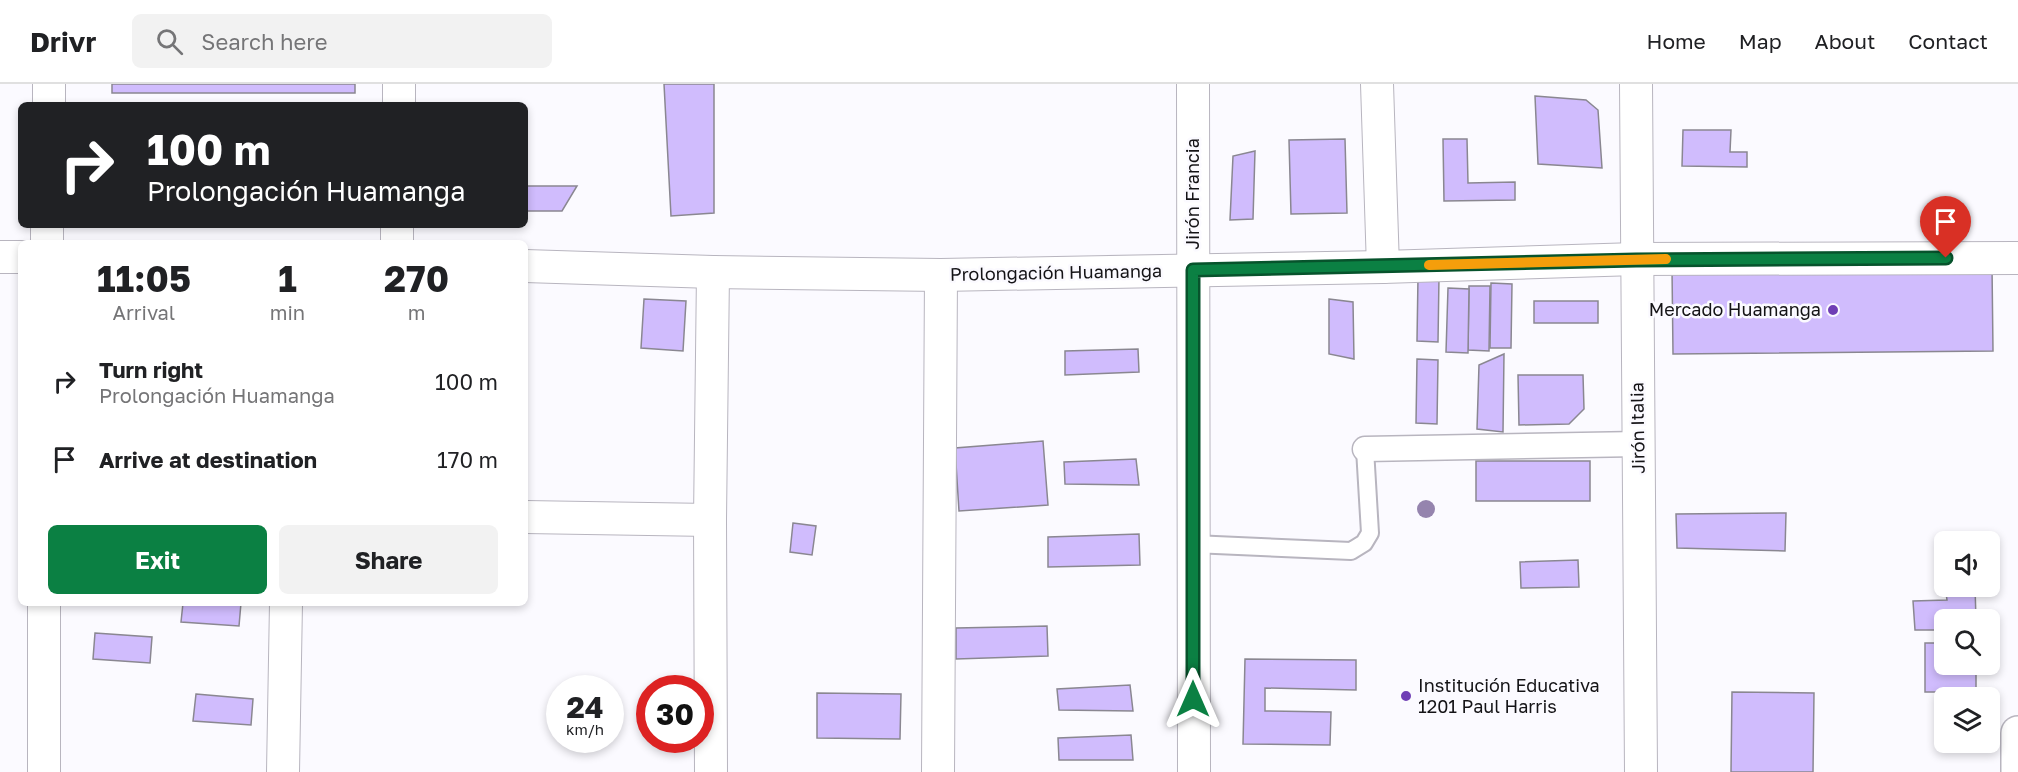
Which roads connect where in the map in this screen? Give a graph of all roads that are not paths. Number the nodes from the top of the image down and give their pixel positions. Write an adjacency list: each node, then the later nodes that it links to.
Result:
1 (49, 84): 6 (street)
2 (399, 84): 7 (street)
3 (1193, 84): 14 (street, Jirón Francia)
4 (1377, 84): 13 (street)
5 (1636, 84): 11 (street, Jirón Italia)
6 (49, 102)
7 (399, 102)
8 (0, 257): 9 (street)
9 (18, 257)
10 (2018, 258): 11 (street, Prolongación Huamanga)
11 (1636, 260): 13 (street, Prolongación Huamanga); 17 (street, Jirón Italia)
12 (528, 266): 15 (street, Prolongación Huamanga)
13 (1383, 267): 14 (street, Prolongación Huamanga)
14 (1193, 270): 16 (street, Prolongación Huamanga); 21 (street, Jirón Francia)
15 (713, 272): 16 (street, Prolongación Huamanga); 20 (street)
16 (941, 275): 28 (street)
17 (1639, 444): 18 (street); 30 (street, Jirón Italia)
18 (1365, 449): 21 (lane)
19 (528, 517): 20 (street)
20 (710, 520): 27 (street)
21 (1193, 544): 29 (street, Jirón Francia)
22 (44, 606): 25 (street)
23 (286, 606): 26 (street)
24 (2018, 733): 31 (street)
25 (44, 772)
26 (283, 772)
27 (711, 772)
28 (938, 772)
29 (1194, 772)
30 (1641, 772)
31 (2018, 772)

